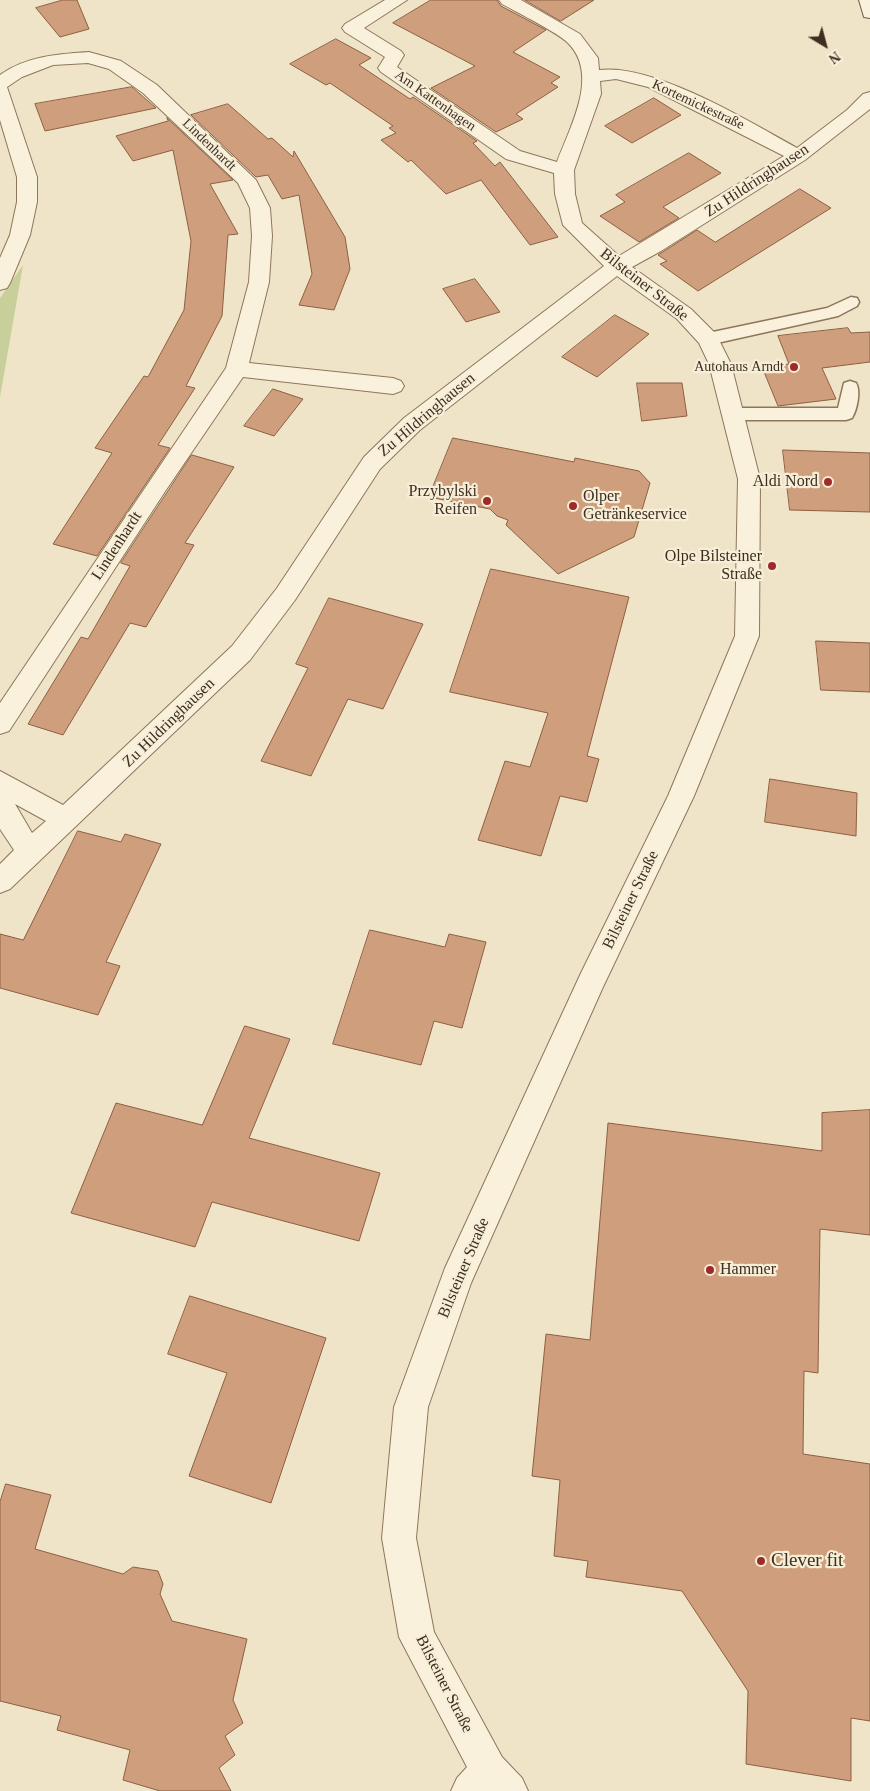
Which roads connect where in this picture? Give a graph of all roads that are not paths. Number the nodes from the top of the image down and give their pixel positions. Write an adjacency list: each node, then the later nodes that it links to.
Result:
1 (398, 0): 10 (street, Am Kattenhagen)
2 (508, 0): 5 (street, Bilsteiner Straße)
3 (868, 0): 4 (street)
4 (870, 13)
5 (592, 76): 9 (street, Kortemickestraße); 10 (street, Bilsteiner Straße)
6 (0, 84): 15 (street, Lindenhardt)
7 (0, 90): 12 (street)
8 (870, 98): 9 (street, Zu Hildringhausen)
9 (798, 156): 11 (street, Zu Hildringhausen)
10 (564, 170): 11 (street, Bilsteiner Straße)
11 (617, 266): 14 (street, Bilsteiner Straße); 22 (street, Zu Hildringhausen)
12 (0, 283)
13 (851, 302): 14 (lane)
14 (708, 339): 18 (street, Bilsteiner Straße)
15 (237, 369): 16 (street); 19 (street, Lindenhardt)
16 (393, 386)
17 (850, 387): 18 (lane)
18 (733, 414): 25 (street, Bilsteiner Straße)
19 (0, 724)
20 (0, 782): 22 (street)
21 (0, 798): 23 (street)
22 (67, 820): 23 (street, Zu Hildringhausen)
23 (32, 851): 24 (street, Zu Hildringhausen)
24 (0, 880)
25 (489, 1784)

